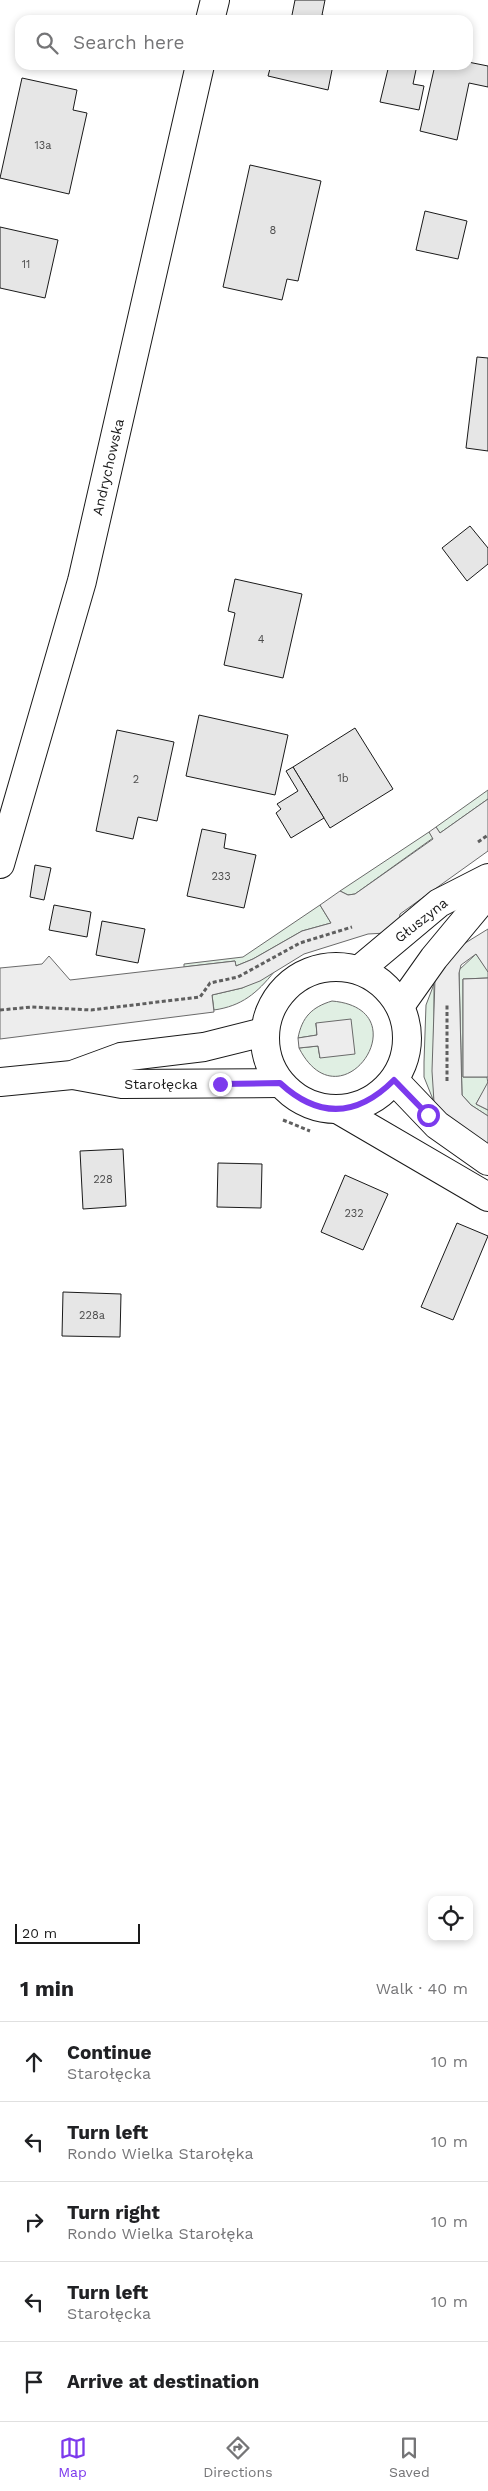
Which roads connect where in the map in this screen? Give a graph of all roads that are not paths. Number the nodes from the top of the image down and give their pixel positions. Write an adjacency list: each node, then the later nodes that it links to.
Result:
1 (215, 0): 2 (street)
2 (211, 15)
3 (199, 70): 4 (street, Andrychowska)
4 (0, 864)
5 (488, 878): 7 (street, Głuszyna)
6 (488, 893): 8 (street, Głuszyna)
7 (359, 970): 8 (street); 9 (street)
8 (400, 1006): 11 (street)
9 (264, 1032): 10 (street, Starołęcka); 13 (street)
10 (72, 1075): 12 (street, Starołęcka); 13 (street, Starołęcka)
11 (394, 1080): 14 (street); 15 (street)
12 (0, 1082)
13 (280, 1083): 14 (street)
14 (338, 1110): 16 (street)
15 (488, 1162)
16 (488, 1197)

